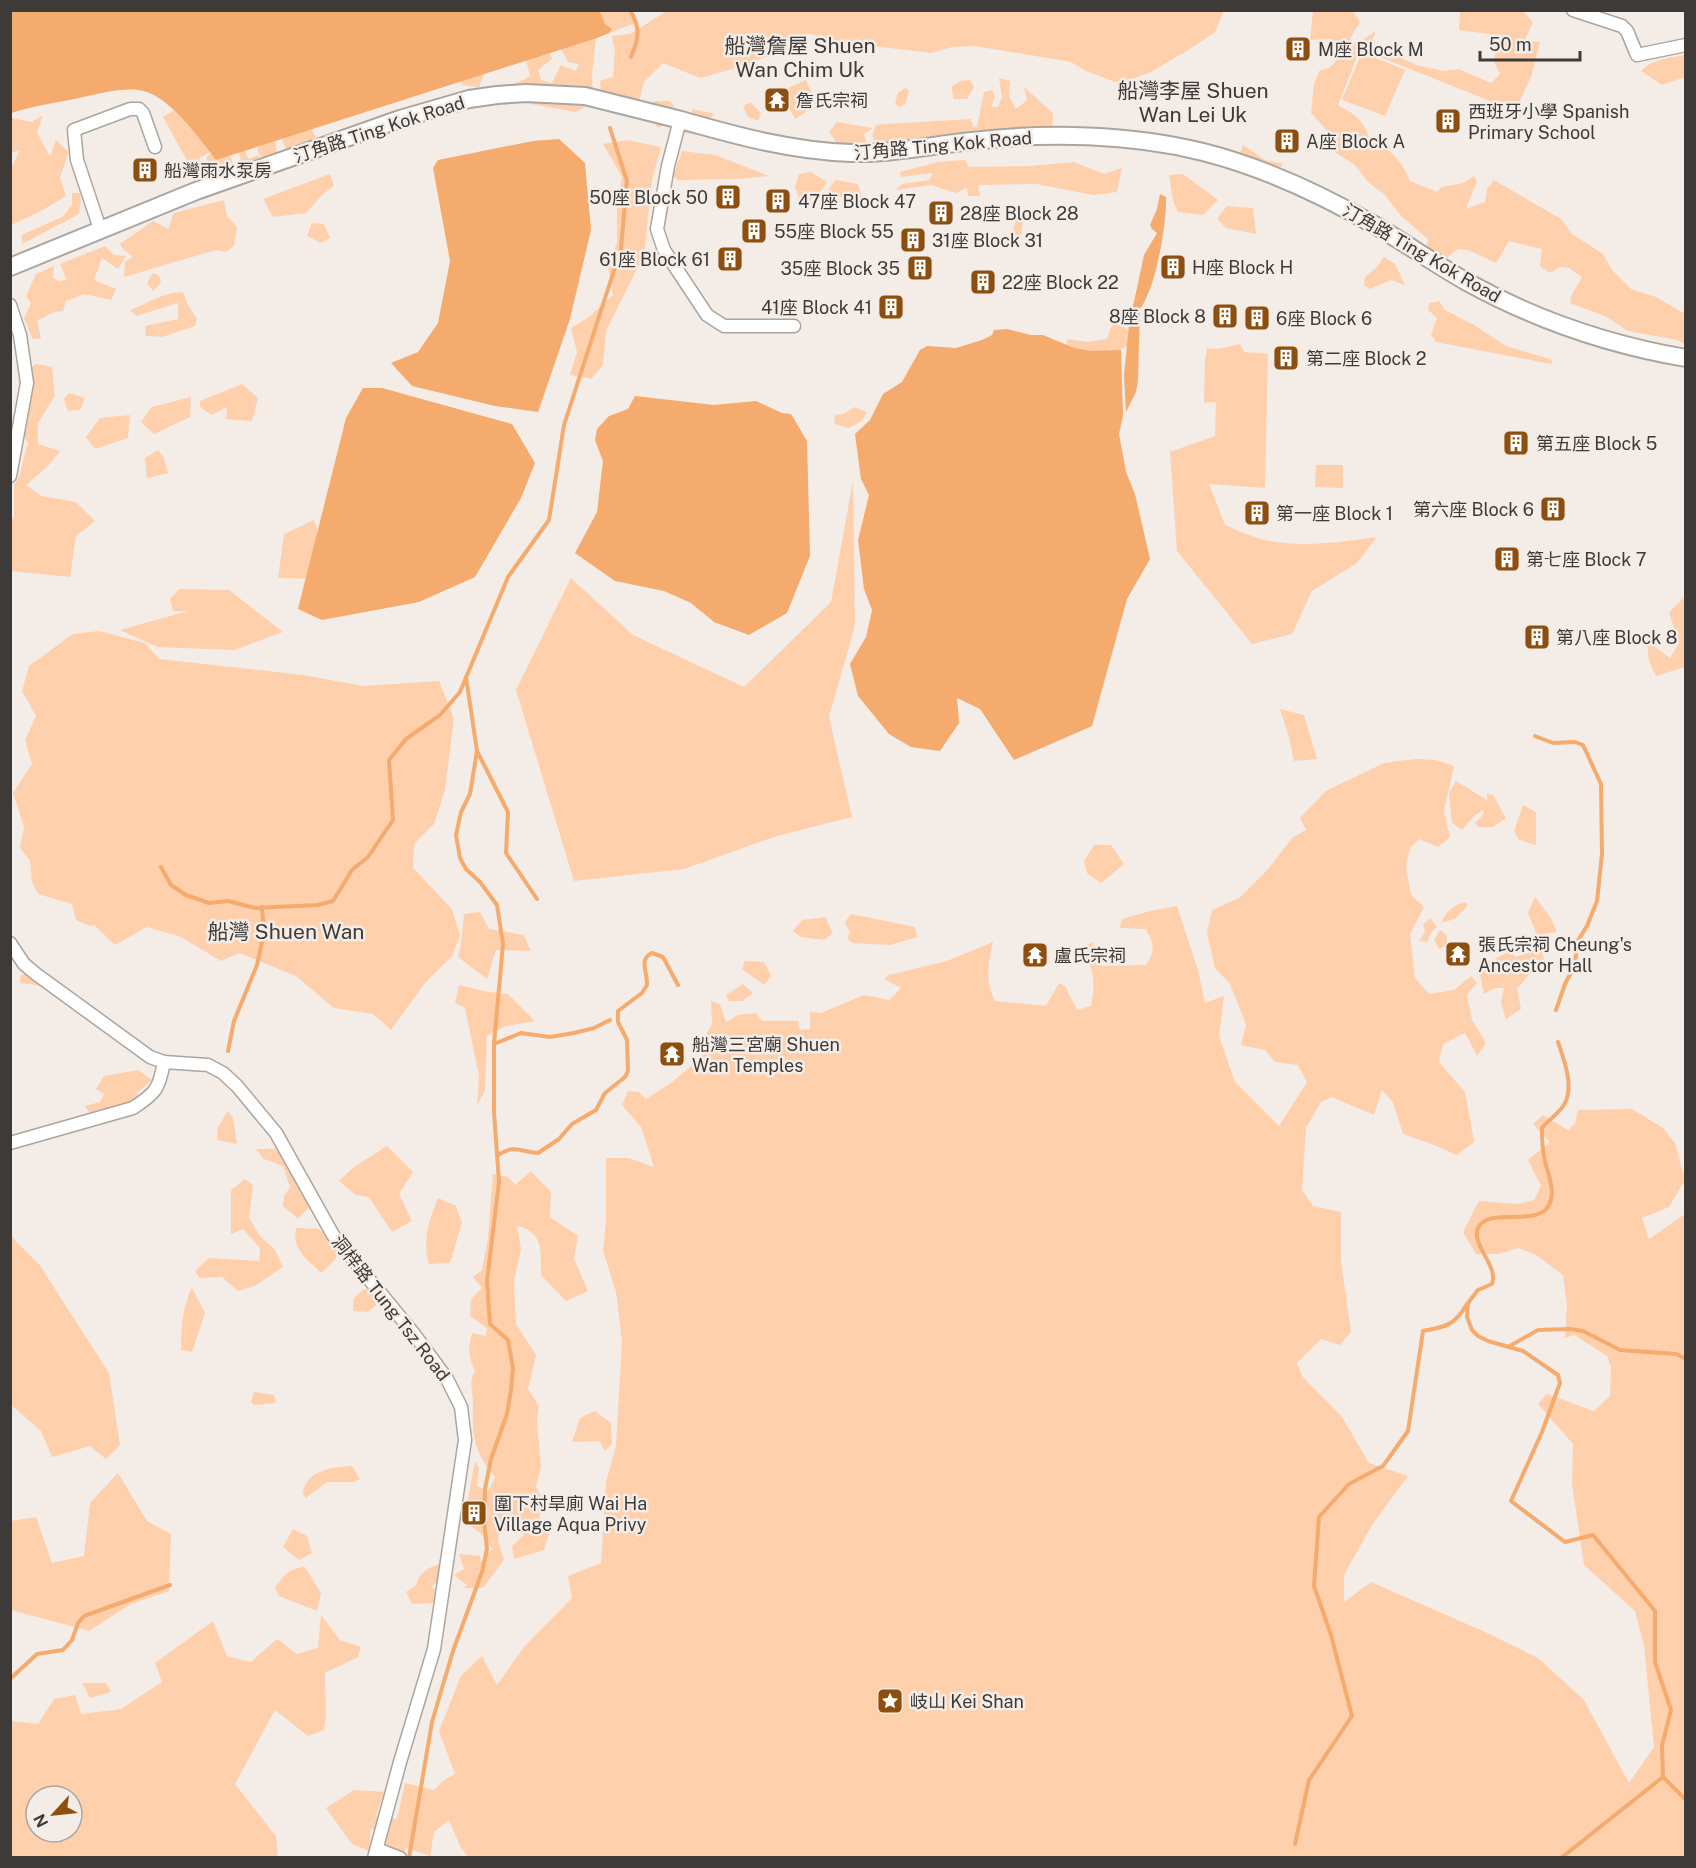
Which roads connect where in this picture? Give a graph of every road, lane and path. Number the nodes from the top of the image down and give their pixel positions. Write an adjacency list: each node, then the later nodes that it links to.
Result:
1 (1573, 10): 2 (street)
2 (1686, 45)
3 (680, 120): 5 (main road, 汀角路 Ting Kok Road); 8 (street); 9 (main road, 汀角路 Ting Kok Road)
4 (155, 147): 5 (street)
5 (100, 229): 6 (main road, 汀角路 Ting Kok Road)
6 (10, 267)
7 (10, 305): 10 (street)
8 (794, 326)
9 (1686, 358)
10 (10, 476)
11 (10, 943): 12 (street, 洞梓路 Tung Tsz Road)
12 (14, 958): 13 (street, 洞梓路 Tung Tsz Road)
13 (164, 1062): 14 (street); 15 (street, 洞梓路 Tung Tsz Road)
14 (10, 1143)
15 (376, 1853): 16 (street)
16 (400, 1857)

